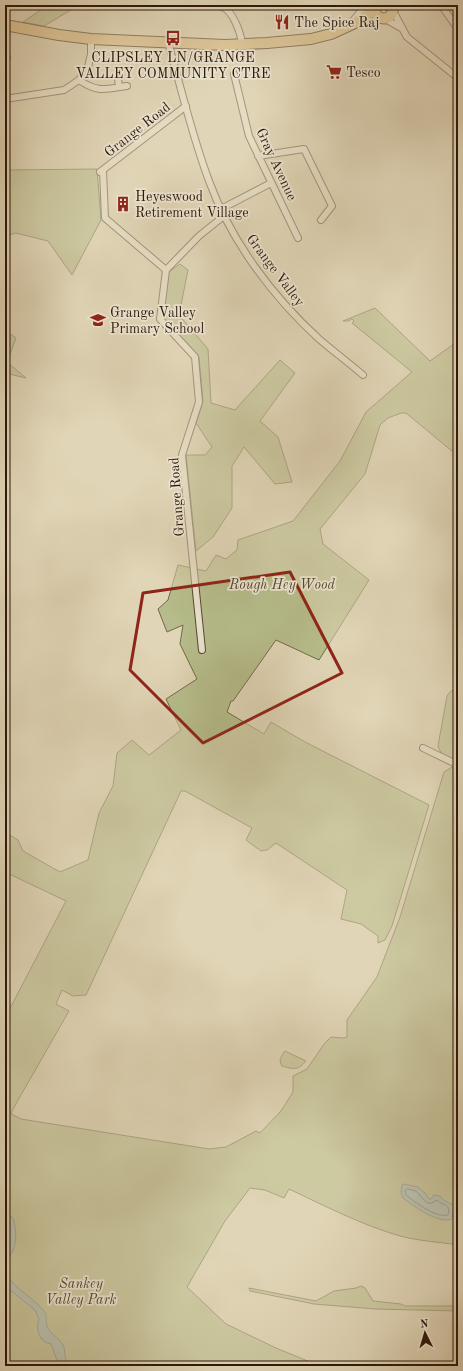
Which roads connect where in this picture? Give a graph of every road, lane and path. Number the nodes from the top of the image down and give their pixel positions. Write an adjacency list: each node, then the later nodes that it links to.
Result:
1 (197, 5): 11 (street)
2 (441, 5): 8 (street)
3 (393, 8): 4 (main road); 7 (street)
4 (376, 11): 5 (main road); 5 (street); 7 (street)
5 (353, 24): 11 (main road)
6 (5, 25): 9 (main road)
7 (401, 28): 13 (street)
8 (458, 29)
9 (91, 39): 10 (main road); 15 (street)
10 (168, 42): 11 (main road); 19 (street, Grange Valley)
11 (242, 44)
12 (234, 74): 20 (street, Gray Avenue)
13 (458, 78)
14 (118, 79): 17 (street)
15 (79, 80): 17 (street); 18 (street)
16 (126, 86): 17 (street)
17 (119, 87)
18 (5, 99)
19 (186, 106): 22 (street, Grange Valley); 26 (street, Grange Road)
20 (258, 156): 21 (street, Gray Avenue); 24 (street)
21 (272, 183): 22 (street); 25 (street, Gray Avenue)
22 (221, 209): 23 (street, Grange Valley)
23 (224, 216): 26 (street); 27 (street, Grange Valley)
24 (321, 220)
25 (298, 238)
26 (166, 270): 28 (street, Grange Road)
27 (363, 375)
28 (202, 650)
29 (423, 748): 30 (street)
30 (458, 765)

